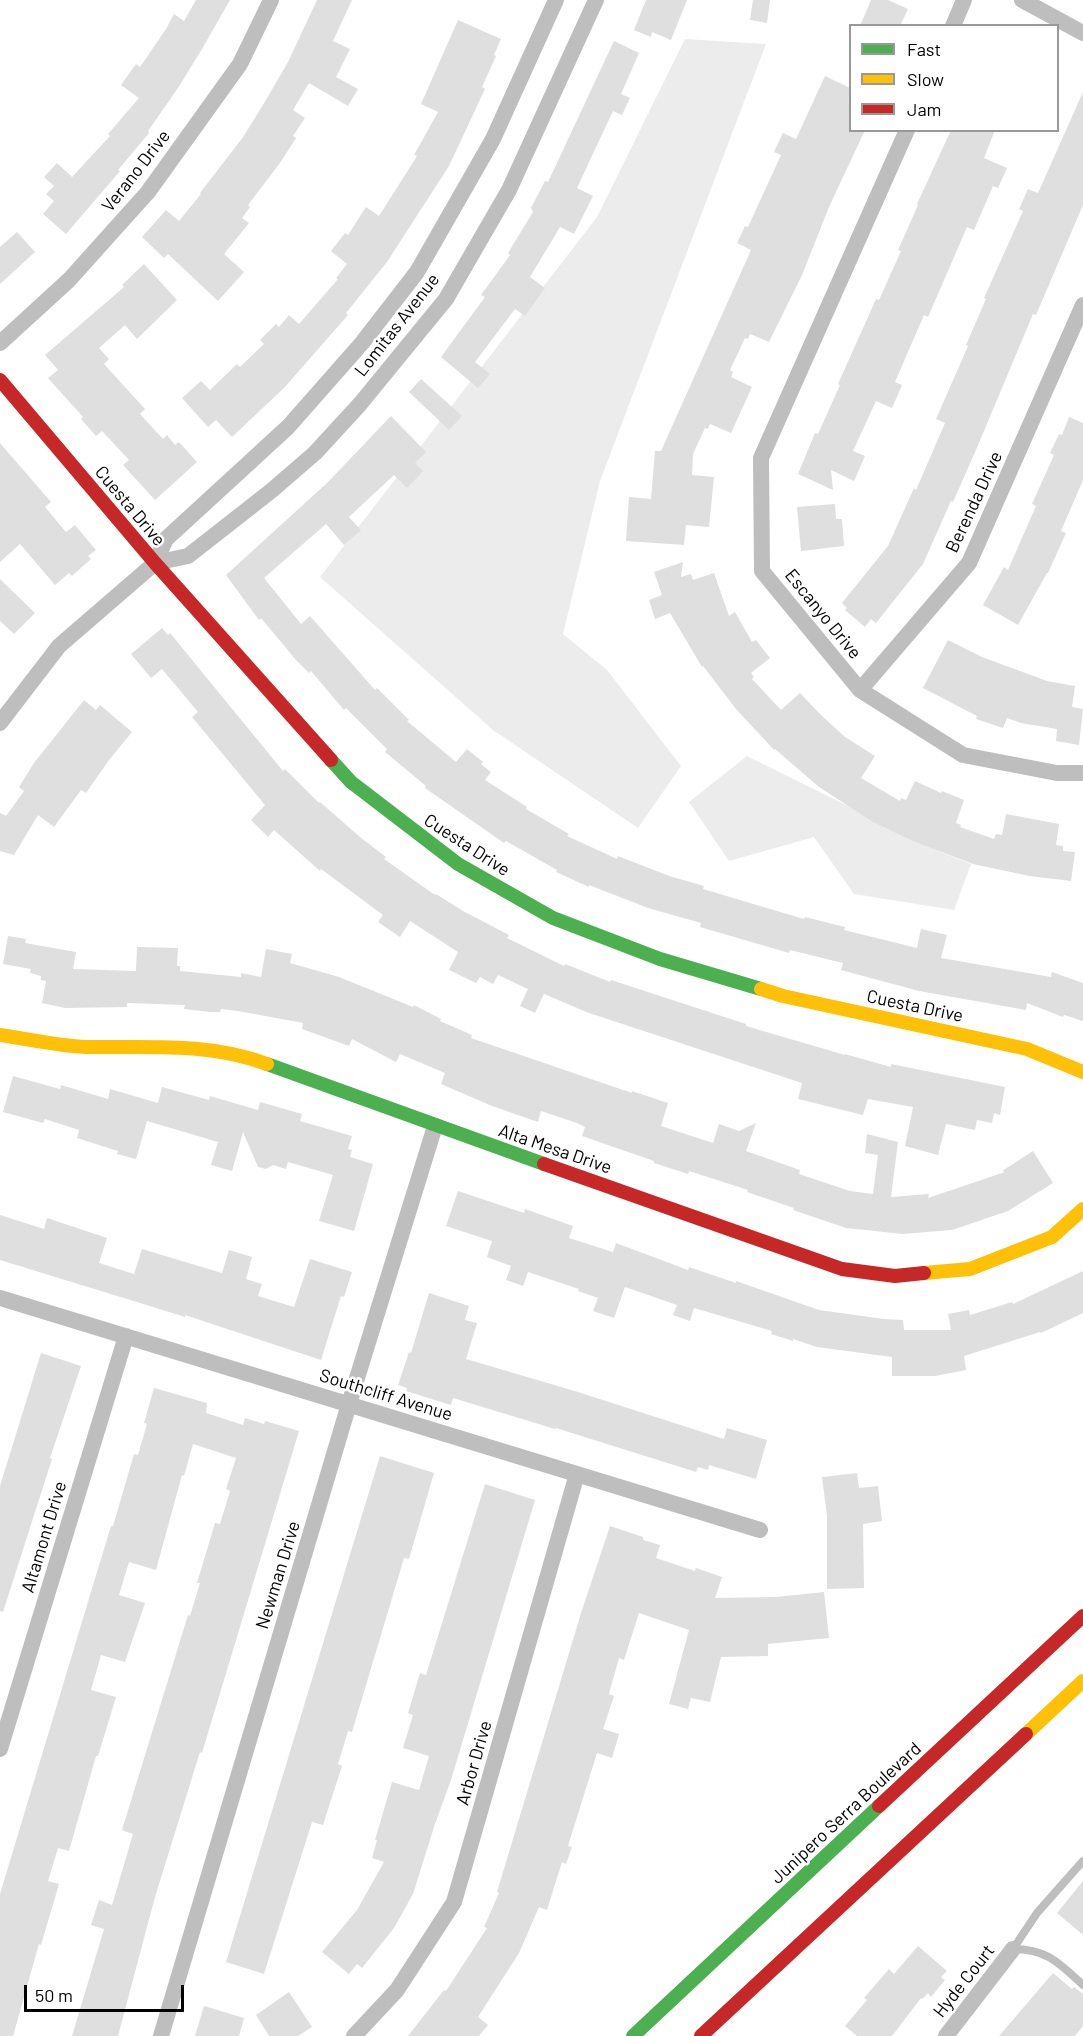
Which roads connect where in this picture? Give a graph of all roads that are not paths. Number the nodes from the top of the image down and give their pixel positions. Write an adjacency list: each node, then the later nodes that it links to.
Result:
1 (271, 0): 10 (street, Verano Drive)
2 (556, 0): 12 (street, Lomitas Avenue)
3 (596, 0): 12 (street, Lomitas Avenue)
4 (964, 0): 6 (street)
5 (1022, 0): 7 (street)
6 (954, 24)
7 (1083, 33)
8 (905, 132): 13 (street, Escanyo Drive)
9 (1083, 305): 13 (street, Berenda Drive)
10 (0, 343)
11 (0, 380): 12 (street, Cuesta Drive)
12 (155, 563): 14 (street, Lomitas Avenue); 17 (street, Cuesta Drive)
13 (860, 690): 15 (street, Escanyo Drive)
14 (0, 723)
15 (1083, 773)
16 (0, 1035): 18 (street, Alta Mesa Drive)
17 (1083, 1072)
18 (435, 1126): 19 (street, Alta Mesa Drive); 22 (street, Newman Drive)
19 (1083, 1209)
20 (0, 1298): 21 (street, Southcliff Avenue)
21 (126, 1336): 22 (street, Southcliff Avenue); 27 (street, Altamont Drive)
22 (349, 1404): 23 (street, Southcliff Avenue); 31 (street, Newman Drive)
23 (577, 1474): 24 (street, Southcliff Avenue); 32 (street, Arbor Drive)
24 (760, 1530)
25 (1083, 1616): 33 (street, Junipero Serra Boulevard)
26 (1083, 1681): 34 (street)
27 (0, 1749)
28 (1083, 1861): 29 (lane)
29 (1013, 1949): 30 (lane); 35 (street, Hyde Court)
30 (1083, 1985)
31 (161, 2036)
32 (354, 2036)
33 (633, 2036)
34 (701, 2036)
35 (946, 2036)

